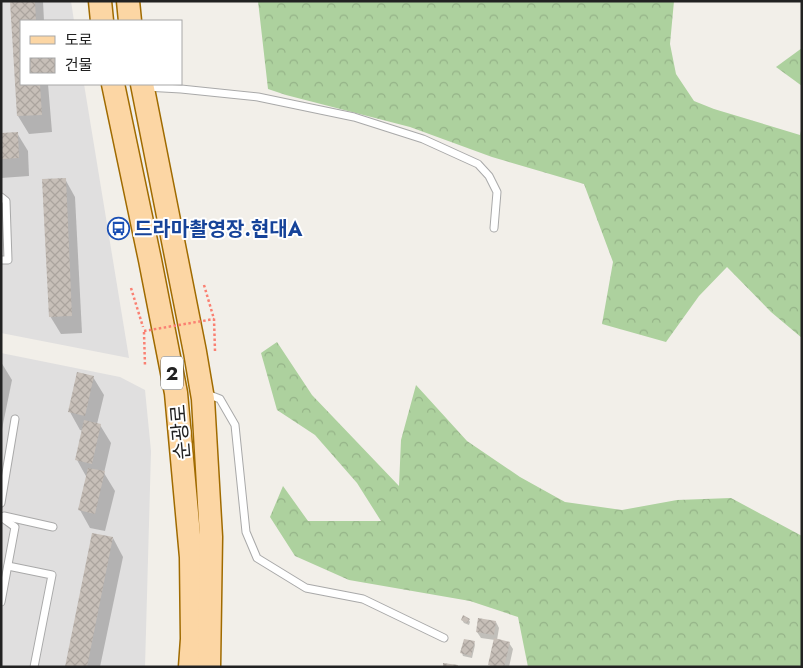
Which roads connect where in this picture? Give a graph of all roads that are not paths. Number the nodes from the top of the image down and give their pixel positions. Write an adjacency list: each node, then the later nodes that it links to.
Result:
1 (100, 1): 3 (main road)
2 (128, 1): 4 (main road)
3 (102, 20)
4 (130, 20)
5 (113, 85): 19 (main road, 순광로 / 2)
6 (142, 85): 8 (lane); 10 (main road, 순광로 / 2)
7 (1, 197): 9 (lane)
8 (494, 228)
9 (1, 260)
10 (202, 392): 17 (lane); 20 (main road, 순광로 / 2)
11 (15, 419): 12 (lane)
12 (1, 503)
13 (1, 516): 14 (lane); 15 (lane)
14 (53, 527)
15 (8, 566): 16 (lane); 18 (lane)
16 (1, 602)
17 (444, 638)
18 (34, 667)
19 (190, 667)
20 (209, 667)

